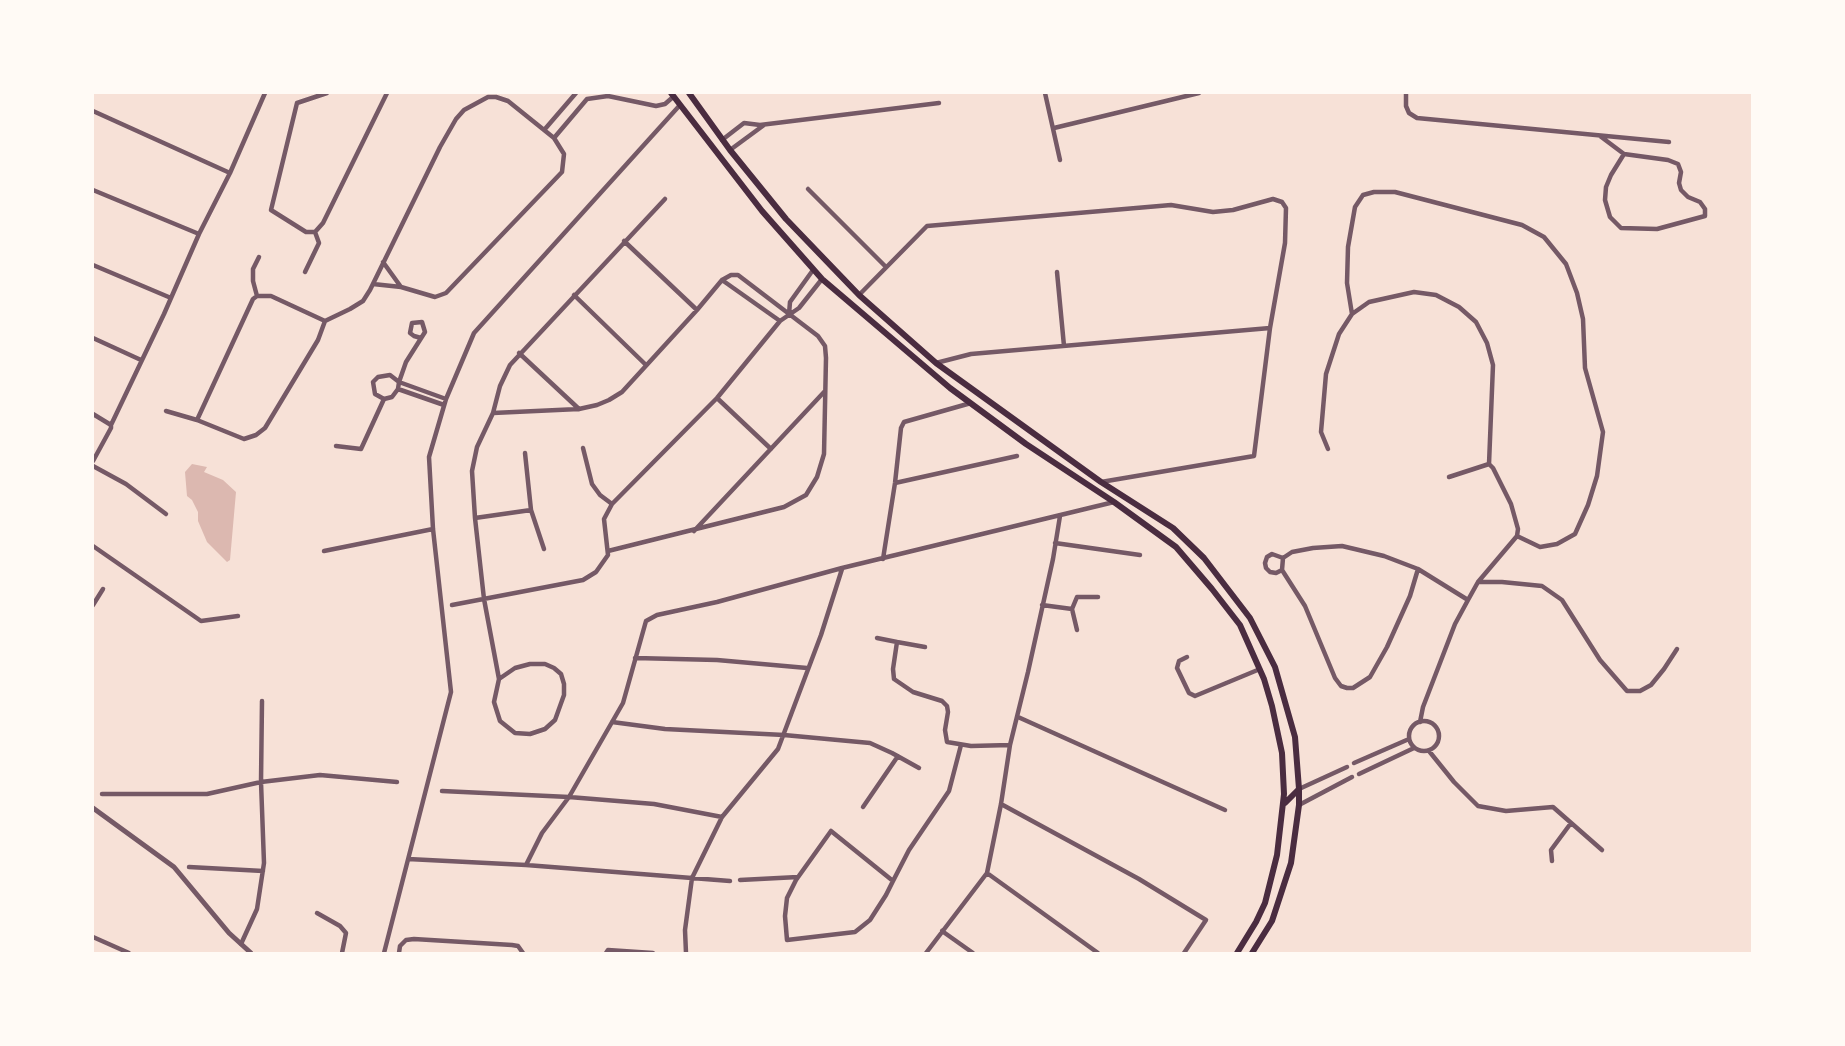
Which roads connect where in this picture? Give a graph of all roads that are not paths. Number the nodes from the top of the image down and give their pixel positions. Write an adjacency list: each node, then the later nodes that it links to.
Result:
1 (265, 93): 24 (street)
2 (327, 93): 28 (street)
3 (387, 93): 28 (street)
4 (576, 93): 15 (street)
5 (689, 93): 18 (main road)
6 (1045, 93): 14 (street)
7 (1199, 93): 14 (street)
8 (1406, 93): 16 (street)
9 (672, 95): 11 (main road); 17 (street)
10 (939, 103): 13 (street)
11 (680, 105): 20 (main road); 64 (street)
12 (93, 111): 24 (street)
13 (767, 124): 18 (street); 21 (street)
14 (1054, 128): 23 (street)
15 (545, 129): 17 (street); 32 (street)
16 (1598, 135): 19 (street); 22 (street)
17 (554, 138): 41 (street)
18 (722, 140): 21 (main road)
19 (1669, 142)
20 (711, 144): 21 (main road); 35 (main road)
21 (730, 150): 43 (main road)
22 (1624, 154): 22 (street)
23 (1060, 160)
24 (230, 173): 29 (street)
25 (808, 189): 34 (street)
26 (93, 190): 29 (street)
27 (665, 199): 30 (street)
28 (315, 232): 36 (street)
29 (199, 234): 45 (street)
30 (624, 241): 42 (street); 46 (street)
31 (260, 257): 44 (street)
32 (383, 262): 40 (street); 41 (street)
33 (93, 265): 45 (street)
34 (886, 267): 43 (street); 51 (street)
35 (813, 270): 38 (main road); 47 (street)
36 (306, 272)
37 (1057, 272): 54 (street)
38 (822, 279): 47 (street); 65 (main road)
39 (722, 280): 46 (street); 47 (street); 50 (street)
40 (373, 284): 41 (street); 49 (street)
41 (401, 287)
42 (574, 295): 55 (street); 58 (street)
43 (859, 295): 57 (main road)
44 (257, 296): 49 (street); 71 (street)
45 (171, 298): 56 (street)
46 (697, 310): 58 (street)
47 (789, 314): 50 (street); 61 (street)
48 (1352, 314): 76 (street); 80 (street); 93 (street)
49 (325, 321): 71 (street)
50 (780, 321): 62 (street)
51 (1270, 328): 54 (street); 83 (street)
52 (93, 338): 56 (street)
53 (421, 338): 59 (street)
54 (1064, 346): 57 (street)
55 (519, 353): 67 (street); 69 (street)
56 (141, 360): 72 (street)
57 (936, 363): 83 (main road)
58 (646, 364): 67 (street)
59 (399, 382): 60 (street); 63 (street); 64 (street)
60 (398, 389): 63 (street); 66 (street)
61 (825, 391): 75 (street); 92 (street)
62 (717, 398): 75 (street); 86 (street)
63 (384, 399): 73 (street)
64 (447, 399): 66 (street)
65 (971, 404): 84 (street); 85 (main road)
66 (444, 405): 91 (street)
67 (579, 409): 69 (street)
68 (166, 411): 71 (street)
69 (493, 412): 90 (street)
70 (93, 414): 72 (street)
71 (197, 420)
72 (111, 424): 79 (street)
73 (336, 446)
74 (583, 448): 86 (street)
75 (771, 449): 92 (street)
76 (1328, 449)
77 (525, 453): 87 (street)
78 (1017, 456): 84 (street)
79 (93, 461)
80 (1489, 464): 82 (street); 93 (street)
81 (93, 466): 88 (street)
82 (1449, 477)
83 (1101, 482): 143 (main road)
84 (895, 483): 101 (street)
85 (1114, 502): 89 (street); 123 (main road)
86 (612, 504): 98 (street)
87 (531, 510): 90 (street); 96 (street)
88 (166, 514)
89 (1060, 516): 94 (street); 101 (street)
90 (475, 518): 108 (street)
91 (433, 529): 97 (street); 156 (street)
92 (694, 531): 98 (street)
93 (1517, 536): 105 (street)
94 (1055, 543): 99 (street); 111 (street)
95 (93, 546): 114 (street)
96 (544, 549)
97 (324, 551)
98 (608, 551): 108 (street)
99 (1140, 555)
100 (1283, 558): 103 (street); 104 (street); 104 (street)
101 (883, 559): 102 (street)
102 (842, 568): 121 (street); 122 (street)
103 (1418, 569): 104 (street); 109 (street)
104 (1282, 570)
105 (1478, 582): 109 (street); 119 (street)
106 (104, 589): 110 (street)
107 (1098, 597): 113 (street)
108 (484, 598): 112 (street); 124 (street)
109 (1468, 600): 128 (street)
110 (93, 604)
111 (1042, 605): 113 (street); 126 (street)
112 (452, 606)
113 (1072, 609): 115 (street)
114 (238, 616)
115 (1077, 630)
116 (878, 638): 117 (street)
117 (897, 642): 118 (street); 131 (street)
118 (925, 647)
119 (1677, 649)
120 (1187, 657): 123 (street)
121 (635, 658): 122 (street); 127 (street)
122 (807, 668): 129 (street)
123 (1260, 669): 147 (main road)
124 (499, 679): 124 (street)
125 (261, 701): 141 (street)
126 (1018, 717): 132 (street); 152 (street)
127 (612, 722): 129 (street); 146 (street)
128 (1420, 722): 130 (street); 134 (street)
129 (784, 735): 135 (street); 153 (street)
130 (1409, 739): 133 (street); 136 (street)
131 (961, 745): 132 (street); 166 (street)
132 (1010, 746): 148 (street)
133 (1414, 748): 134 (street); 139 (street)
134 (1429, 751): 154 (street)
135 (898, 756): 138 (street); 150 (street)
136 (1354, 764)
137 (1347, 767): 143 (street)
138 (920, 768)
139 (1359, 774)
140 (1352, 777): 149 (street)
141 (261, 782): 142 (street); 145 (street); 160 (street)
142 (397, 782)
143 (1299, 789): 147 (main road); 149 (main road)
144 (442, 791): 146 (street)
145 (102, 794)
146 (569, 797): 153 (street); 158 (street)
147 (1285, 800): 149 (main road); 184 (main road)
148 (1001, 804): 161 (street); 183 (street)
149 (1299, 805): 185 (main road)
150 (863, 807)
151 (93, 808): 170 (street)
152 (1225, 810)
153 (722, 816): 163 (street)
154 (1571, 823): 155 (street); 157 (street)
155 (1602, 850)
156 (408, 859): 158 (street); 174 (street)
157 (1552, 861)
158 (526, 865): 163 (street)
159 (189, 867): 160 (street)
160 (263, 871): 170 (street)
161 (987, 873): 168 (street); 182 (street)
162 (798, 877): 164 (street); 166 (street); 166 (street)
163 (692, 878): 165 (street); 179 (street)
164 (740, 880)
165 (730, 881)
166 (893, 881)
167 (317, 913): 173 (street)
168 (942, 930): 180 (street); 181 (street)
169 (93, 937): 171 (street)
170 (241, 944): 172 (street)
171 (129, 953)
172 (252, 953)
173 (342, 953)
174 (384, 953)
175 (399, 953): 176 (street)
176 (522, 953)
177 (606, 953): 178 (street)
178 (654, 953)
179 (686, 953)
180 (926, 953)
181 (973, 953)
182 (1098, 953)
183 (1184, 953)
184 (1237, 953)
185 (1252, 953)

